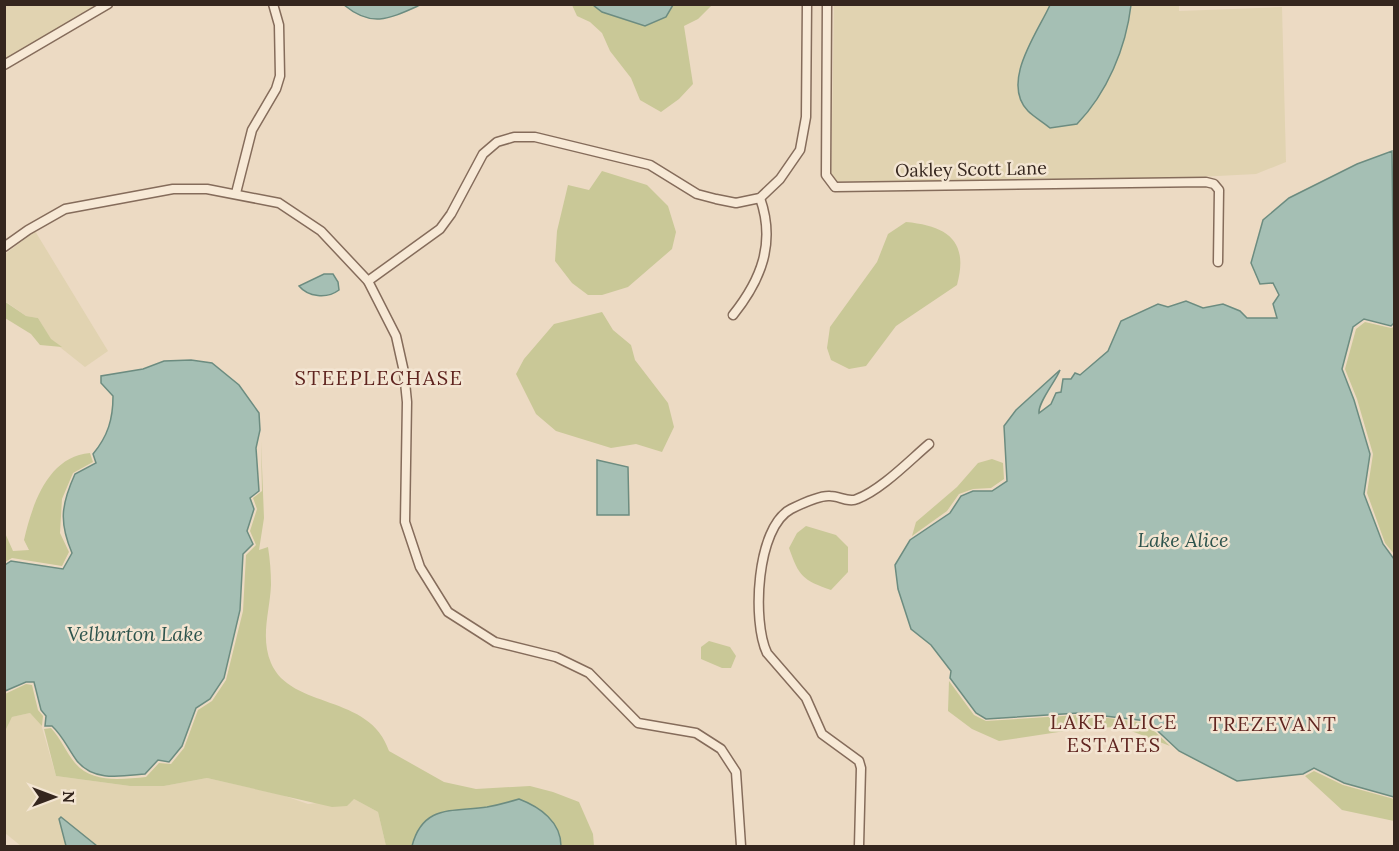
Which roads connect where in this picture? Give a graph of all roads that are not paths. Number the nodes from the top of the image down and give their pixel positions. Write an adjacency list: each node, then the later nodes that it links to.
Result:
1 (108, 4): 5 (street)
2 (273, 4): 6 (street)
3 (807, 4): 7 (street)
4 (827, 4): 9 (street, Oakley Scott Lane)
5 (4, 65)
6 (236, 193): 8 (street); 10 (street)
7 (760, 198): 10 (street); 11 (street)
8 (4, 248)
9 (1218, 262)
10 (368, 281): 13 (street)
11 (733, 315)
12 (929, 444): 14 (street)
13 (741, 846)
14 (859, 846)

